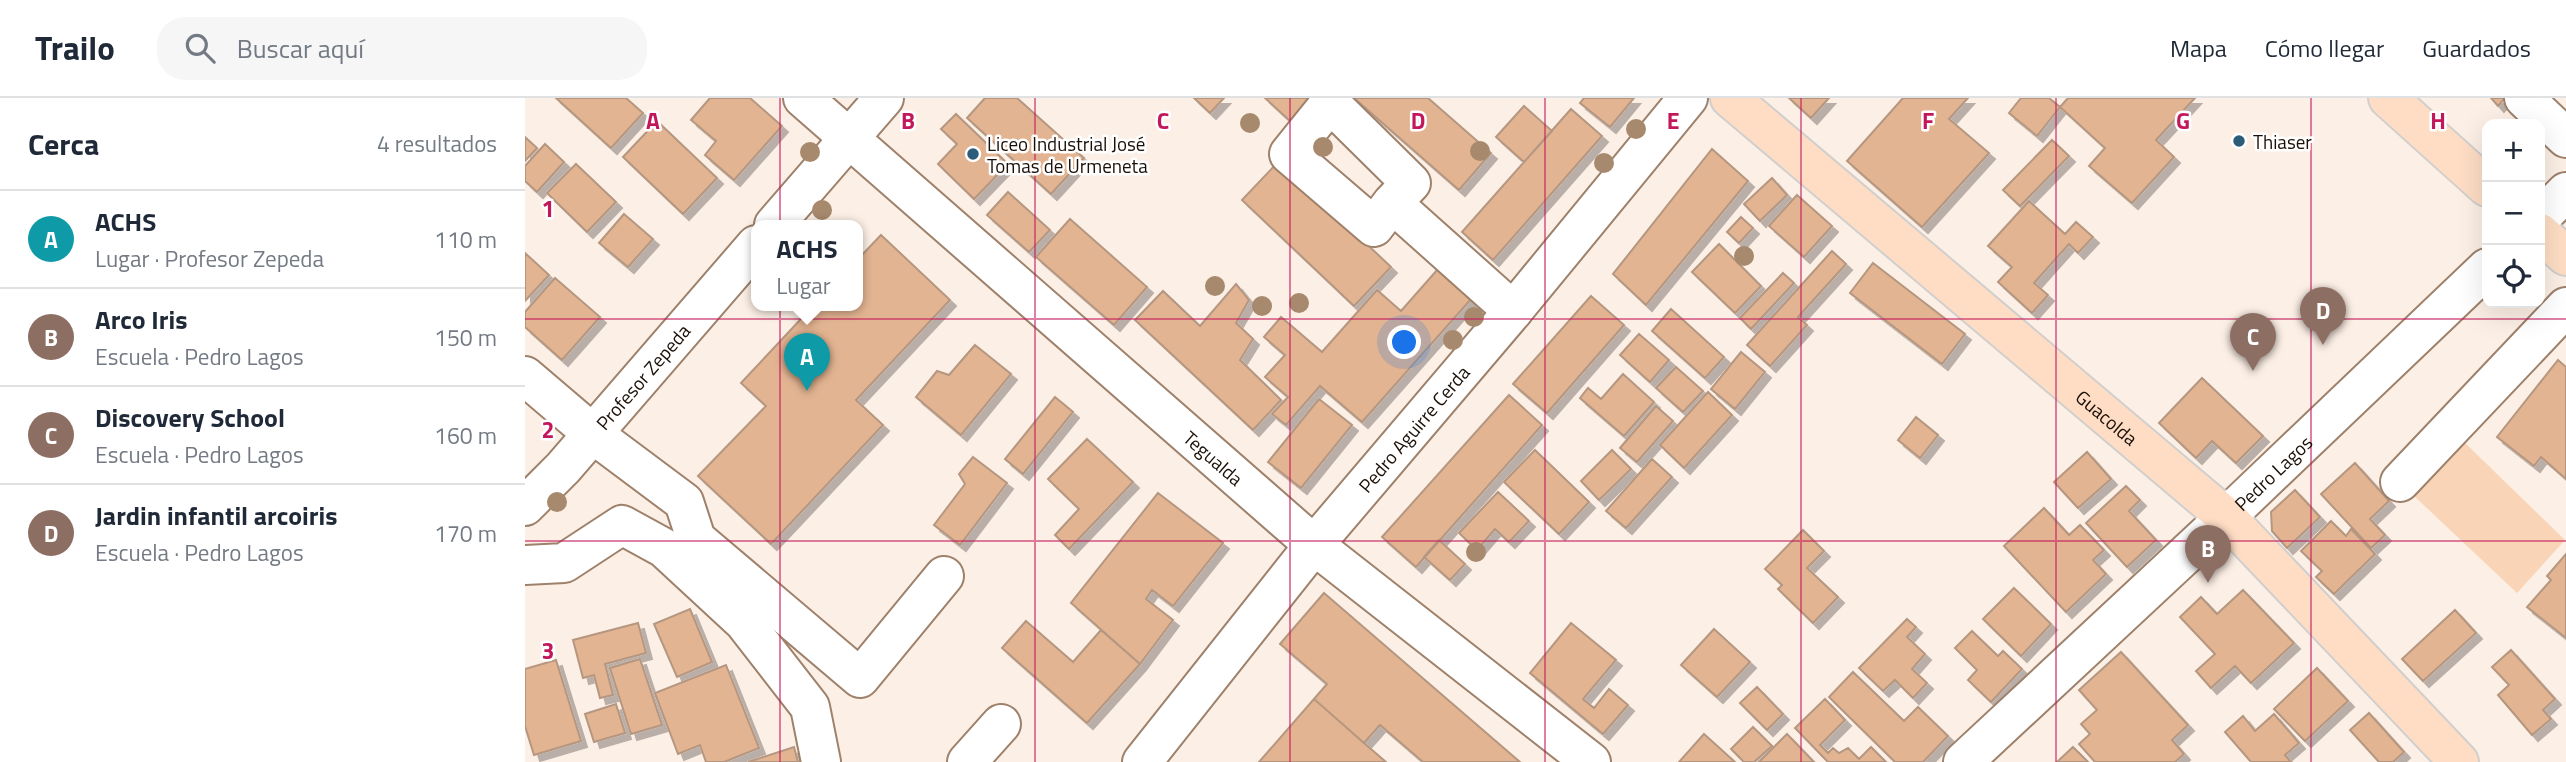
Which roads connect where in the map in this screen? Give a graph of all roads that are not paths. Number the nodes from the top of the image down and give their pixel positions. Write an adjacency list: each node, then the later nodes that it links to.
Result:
1 (803, 98): 7 (street, Tegualda)
2 (884, 98): 7 (street)
3 (1688, 98): 19 (street, Pedro Aguirre Cerda)
4 (1730, 98): 24 (main road, Guacolda)
5 (2388, 98): 9 (main road)
6 (2527, 109): 8 (street)
7 (849, 138): 13 (street); 25 (street, Tegualda)
8 (2566, 138)
9 (2482, 183)
10 (2566, 192): 12 (street)
11 (1392, 203): 19 (street)
12 (2545, 213)
13 (778, 220)
14 (2545, 238): 16 (main road)
15 (751, 251): 21 (street, Profesor Zepeda)
16 (2566, 257)
17 (2482, 273): 24 (street, Pedro Lagos)
18 (2566, 307): 22 (street)
19 (1513, 311): 25 (street, Pedro Aguirre Cerda)
20 (525, 376): 21 (street)
21 (593, 434): 23 (street, Profesor Zepeda); 27 (street)
22 (2400, 482)
23 (525, 506)
24 (2226, 517): 33 (street, Pedro Lagos); 34 (main road, Guacolda)
25 (1314, 545): 29 (street, Tegualda); 32 (street, Pedro Aguirre Cerda)
26 (525, 565): 30 (street)
27 (944, 576)
28 (1001, 724): 31 (street)
29 (1584, 760)
30 (821, 762)
31 (967, 762)
32 (1142, 762)
33 (1963, 762)
34 (2459, 762)

